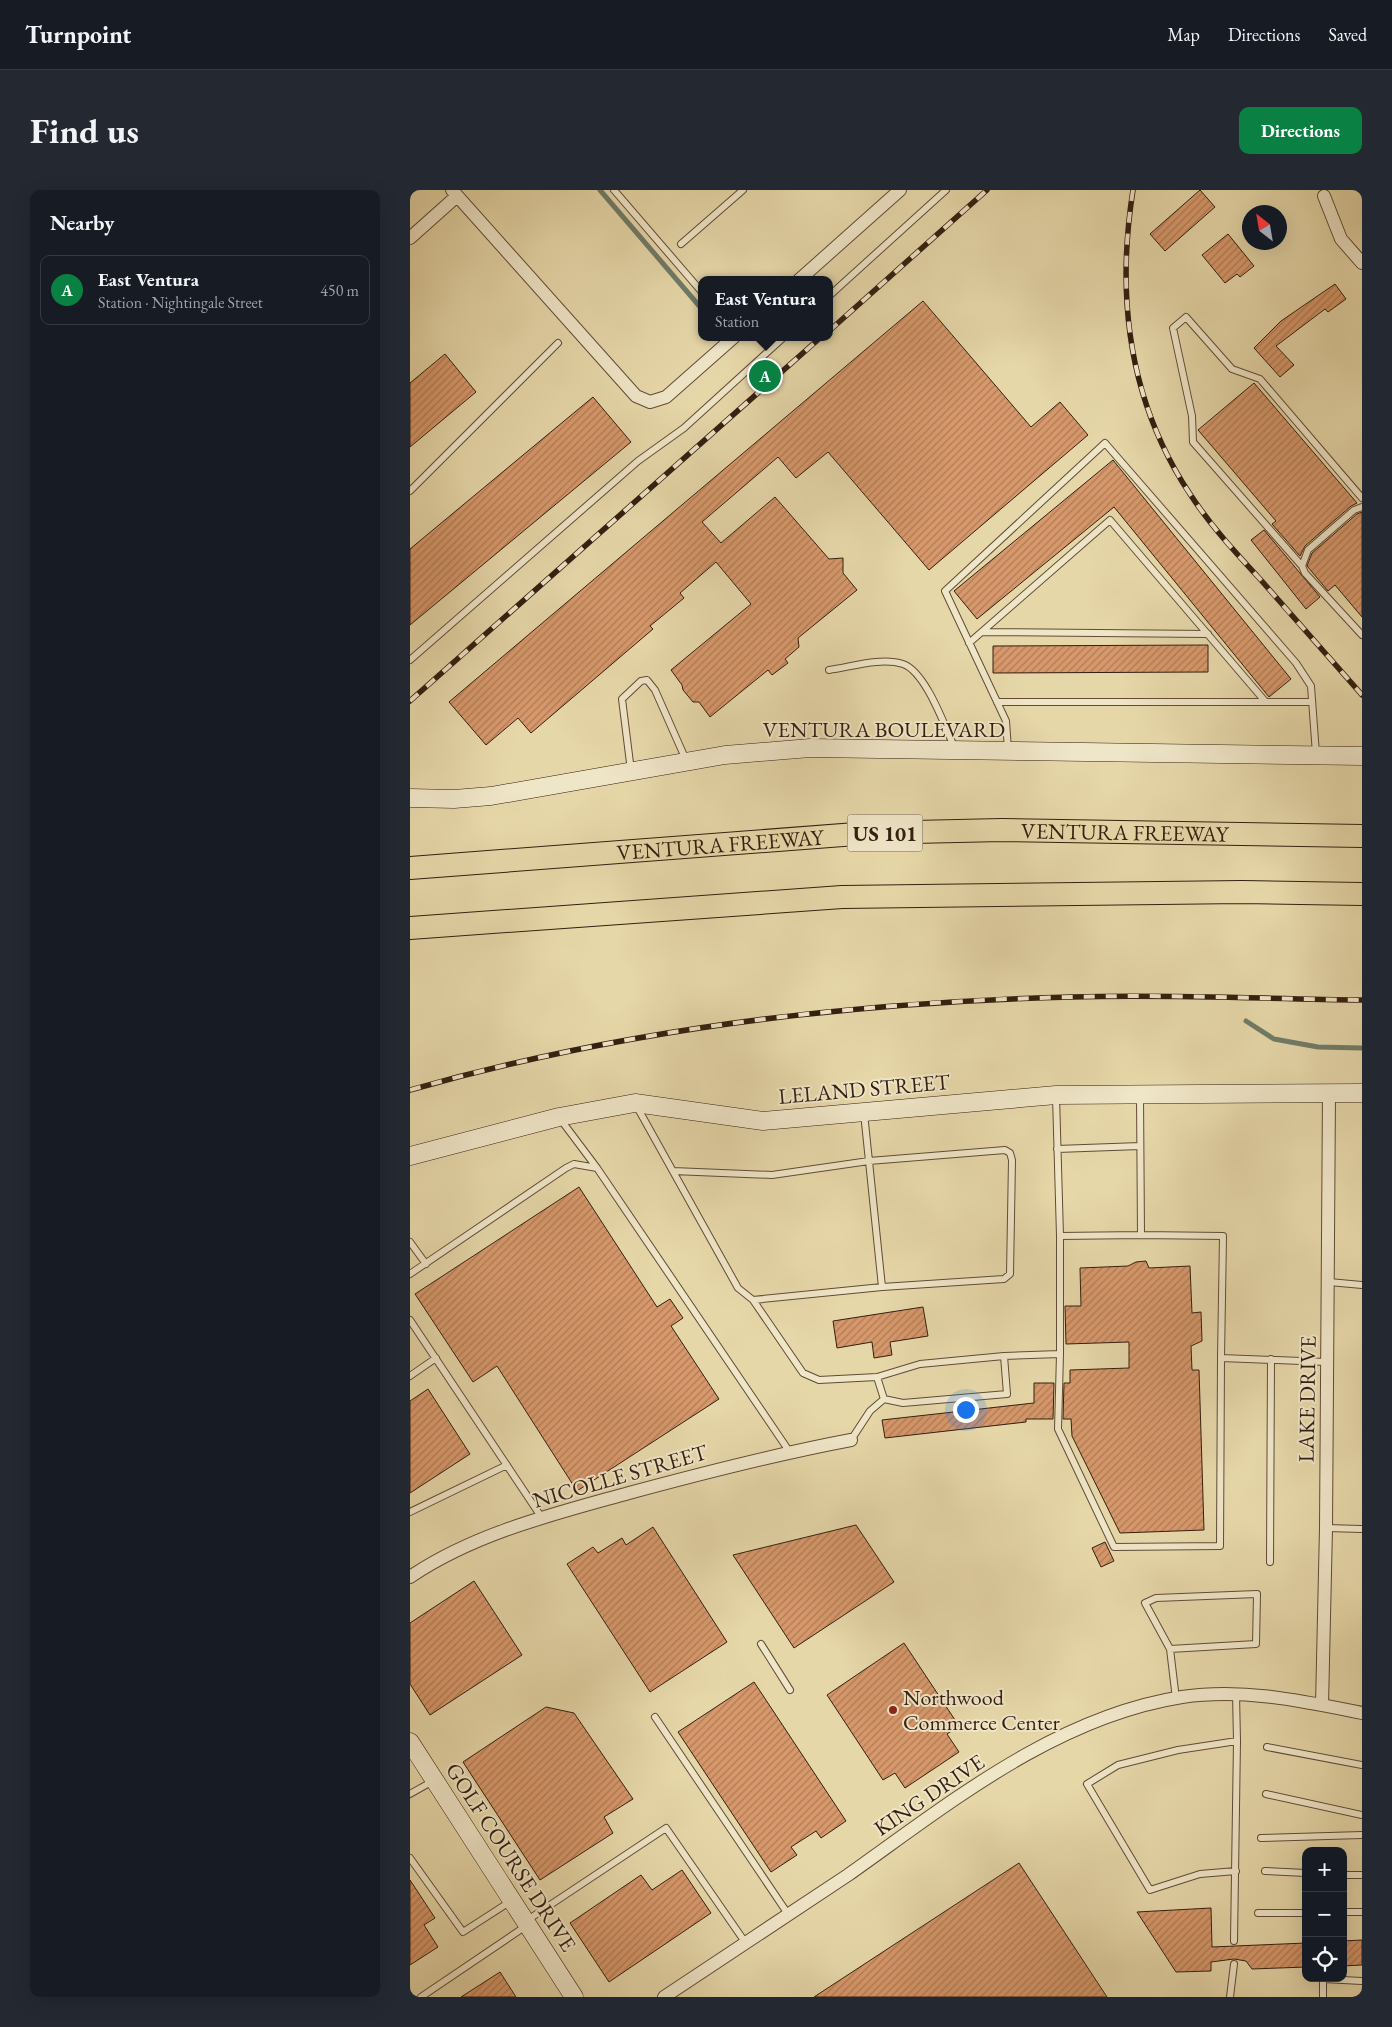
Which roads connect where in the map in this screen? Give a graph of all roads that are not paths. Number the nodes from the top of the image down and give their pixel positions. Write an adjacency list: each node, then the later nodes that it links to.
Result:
1 (614, 190): 11 (lane)
2 (743, 190): 8 (lane)
3 (900, 190): 10 (street)
4 (946, 190): 12 (lane)
5 (454, 193): 7 (street); 13 (street)
6 (1324, 196): 9 (street)
7 (410, 238)
8 (681, 244)
9 (1362, 263)
10 (803, 276)
11 (698, 288)
12 (833, 292)
13 (729, 341)
14 (780, 341): 24 (lane)
15 (558, 342): 16 (lane)
16 (410, 491)
17 (1362, 498): 19 (lane)
18 (1362, 506): 19 (lane)
19 (1302, 566): 22 (lane)
20 (982, 632): 21 (lane); 21 (lane); 23 (lane)
21 (1208, 634): 26 (lane)
22 (1362, 635)
23 (969, 643): 27 (lane); 28 (lane)
24 (410, 660)
25 (829, 670): 29 (lane)
26 (1264, 700): 27 (lane); 28 (lane)
27 (997, 702): 30 (lane)
28 (1312, 702): 31 (lane)
29 (956, 750): 30 (street, VENTURA BOULEVARD); 33 (street, VENTURA BOULEVARD)
30 (1008, 751): 31 (street, VENTURA BOULEVARD)
31 (1316, 755): 32 (street, VENTURA BOULEVARD)
32 (1362, 756)
33 (687, 761): 34 (street, VENTURA BOULEVARD); 34 (lane)
34 (631, 770): 35 (street, VENTURA BOULEVARD)
35 (410, 798)
36 (1362, 836): 37 (highway, VENTURA FREEWAY / US 101)
37 (410, 868)
38 (1362, 894): 39 (highway)
39 (410, 928)
40 (1329, 1093): 41 (street, LELAND STREET); 42 (street, LELAND STREET); 58 (street, LAKE DRIVE)
41 (1362, 1093)
42 (1140, 1094): 43 (street, LELAND STREET); 47 (lane)
43 (1056, 1095): 45 (street, LELAND STREET); 48 (lane)
44 (635, 1103): 45 (street, LELAND STREET); 46 (street, LELAND STREET); 52 (lane)
45 (864, 1112): 50 (lane)
46 (559, 1117): 49 (street, LELAND STREET); 51 (lane)
47 (1140, 1146): 48 (lane); 53 (lane)
48 (1057, 1149): 54 (lane)
49 (410, 1156)
50 (869, 1161): 52 (lane); 60 (lane); 60 (lane)
51 (597, 1168): 56 (lane); 73 (lane)
52 (673, 1171): 61 (lane)
53 (1140, 1235): 54 (lane); 66 (lane)
54 (1060, 1236): 63 (lane)
55 (410, 1242): 56 (lane)
56 (426, 1264): 57 (lane)
57 (410, 1274)
58 (1329, 1282): 59 (lane); 68 (street, LAKE DRIVE)
59 (1362, 1285)
60 (882, 1287): 61 (lane)
61 (753, 1300): 70 (lane)
62 (410, 1320): 65 (lane)
63 (1060, 1354): 64 (lane); 66 (lane)
64 (1004, 1356): 70 (lane); 71 (lane)
65 (436, 1358): 69 (lane); 74 (lane)
66 (1222, 1358): 67 (lane)
67 (1272, 1359): 68 (lane); 79 (lane)
68 (1327, 1362): 77 (street, LAKE DRIVE)
69 (410, 1376)
70 (877, 1377): 71 (lane)
71 (884, 1398): 72 (lane)
72 (851, 1440): 73 (street, NICOLLE STREET)
73 (789, 1451): 76 (street, NICOLLE STREET)
74 (507, 1465): 75 (lane); 76 (lane)
75 (410, 1512)
76 (542, 1518): 80 (street, NICOLLE STREET)
77 (1326, 1528): 78 (lane); 86 (street, LAKE DRIVE)
78 (1362, 1529)
79 (1270, 1562)
80 (410, 1576)
81 (761, 1644): 83 (lane)
82 (1170, 1649): 82 (lane); 85 (lane)
83 (790, 1690)
84 (1236, 1692): 85 (street, KING DRIVE); 86 (street, KING DRIVE); 89 (lane)
85 (1176, 1699): 110 (street, KING DRIVE)
86 (1322, 1705): 87 (street, KING DRIVE)
87 (1362, 1713)
88 (655, 1717): 110 (lane)
89 (1237, 1741): 100 (lane); 100 (lane)
90 (410, 1742): 93 (street, GOLF COURSE DRIVE)
91 (1267, 1747): 92 (lane)
92 (1362, 1765)
93 (435, 1779): 94 (lane); 105 (street, GOLF COURSE DRIVE)
94 (410, 1794)
95 (1266, 1794): 96 (lane)
96 (1362, 1816)
97 (1362, 1835): 98 (lane)
98 (1262, 1838)
99 (410, 1858): 105 (lane)
100 (1236, 1871): 112 (lane)
101 (1265, 1871): 102 (lane)
102 (1302, 1873)
103 (1347, 1874): 104 (lane)
104 (1362, 1875)
105 (511, 1901): 111 (street, GOLF COURSE DRIVE)
106 (1302, 1912): 109 (lane)
107 (1347, 1912): 108 (lane)
108 (1362, 1912)
109 (1258, 1913)
110 (788, 1914): 113 (street, KING DRIVE)
111 (526, 1924): 113 (lane); 116 (lane); 117 (street, GOLF COURSE DRIVE)
112 (1234, 1941)
113 (745, 1942): 118 (street, KING DRIVE)
114 (1234, 1964): 119 (lane)
115 (1362, 1981): 120 (lane)
116 (421, 1997)
117 (574, 1997)
118 (664, 1997)
119 (1230, 1997)
120 (1323, 1997)

